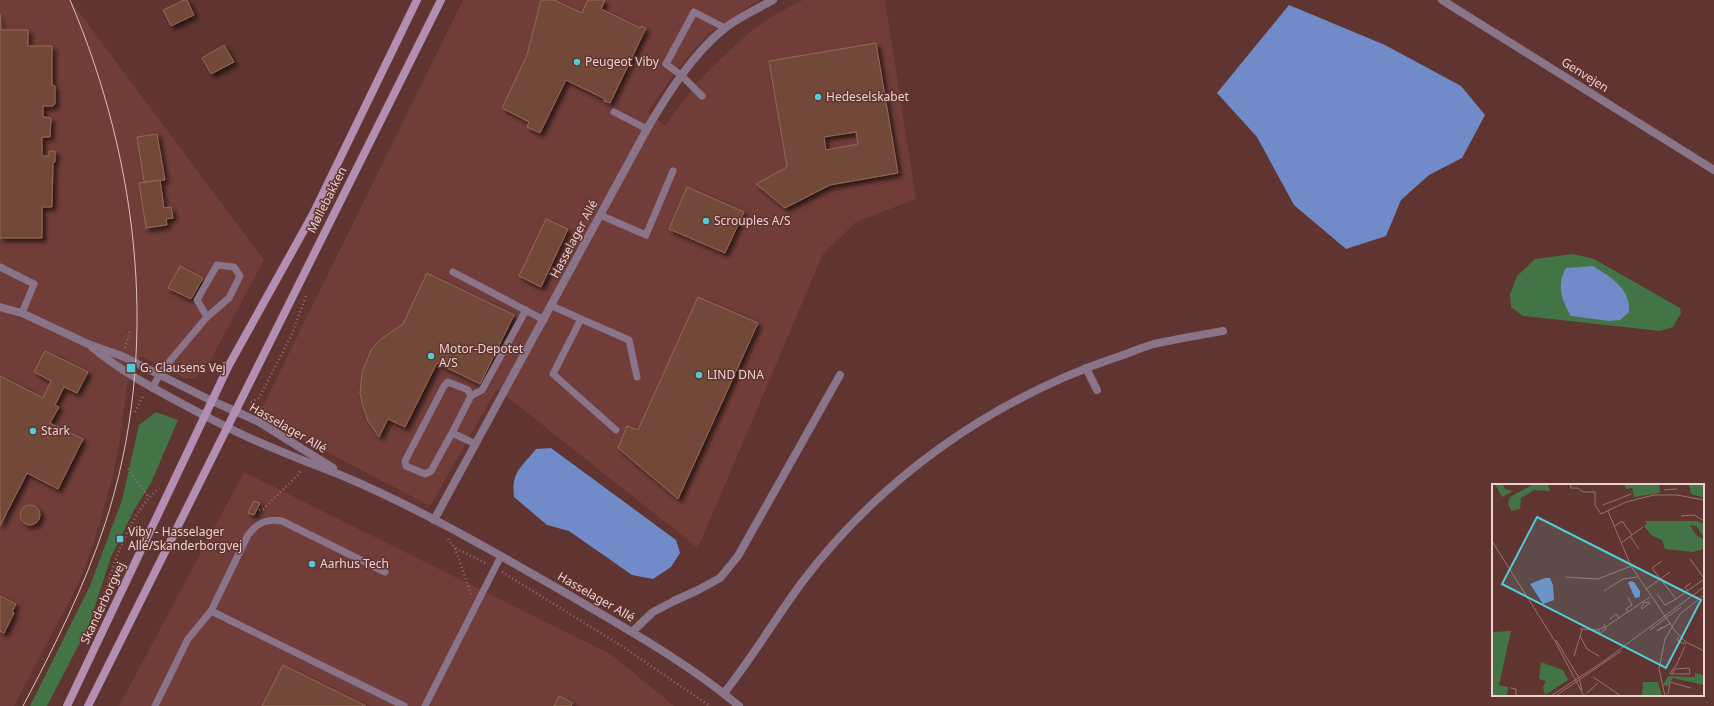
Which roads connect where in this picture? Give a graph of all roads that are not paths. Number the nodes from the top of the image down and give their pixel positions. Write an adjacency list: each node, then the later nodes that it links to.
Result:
1 (417, 0): 31 (main road, Møllebakken)
2 (441, 0): 32 (main road, Møllebakken)
3 (773, 0): 5 (street, Hasselager Allé)
4 (1442, 0): 10 (street, Genvejen)
5 (725, 28): 6 (street, Hasselager Allé); 6 (lane)
6 (682, 76): 7 (lane); 9 (street, Hasselager Allé)
7 (702, 96)
8 (614, 112): 9 (lane)
9 (646, 129): 12 (street, Hasselager Allé)
10 (1714, 170)
11 (673, 171): 12 (lane)
12 (600, 215): 15 (street, Hasselager Allé)
13 (0, 267): 18 (lane)
14 (453, 272): 17 (lane)
15 (552, 306): 20 (lane); 21 (street, Hasselager Allé)
16 (0, 307): 18 (street)
17 (526, 310): 21 (lane); 30 (lane)
18 (22, 313): 23 (street)
19 (207, 317): 19 (lane); 26 (lane)
20 (581, 319): 27 (lane); 35 (lane)
21 (544, 320): 37 (street, Hasselager Allé)
22 (1223, 331): 24 (street)
23 (88, 344): 26 (street, Hasselager Allé); 28 (street, Hasselager Allé)
24 (1086, 368): 29 (street); 44 (street)
25 (840, 375): 43 (street)
26 (160, 376): 28 (lane); 31 (street, Hasselager Allé)
27 (637, 377)
28 (150, 387): 33 (street, Hasselager Allé)
29 (1097, 390)
30 (471, 396): 36 (lane); 36 (lane)
31 (212, 401): 32 (street, Hasselager Allé); 33 (main road, Skanderborgvej)
32 (235, 411): 34 (main road); 38 (street, Hasselager Allé)
33 (205, 416): 34 (street, Hasselager Allé); 45 (main road, Skanderborgvej)
34 (227, 427): 38 (street, Hasselager Allé); 46 (main road)
35 (616, 430)
36 (452, 433): 37 (lane)
37 (476, 444): 39 (street, Hasselager Allé)
38 (351, 480): 39 (street, Hasselager Allé)
39 (434, 520): 40 (street, Hasselager Allé)
40 (501, 556): 43 (street, Hasselager Allé); 49 (lane)
41 (385, 572): 42 (lane)
42 (211, 611): 47 (lane); 48 (lane)
43 (632, 632): 44 (street, Hasselager Allé)
44 (724, 693): 50 (street, Hasselager Allé)
45 (67, 706)
46 (88, 706)
47 (155, 706)
48 (404, 706)
49 (425, 706)
50 (739, 706)

